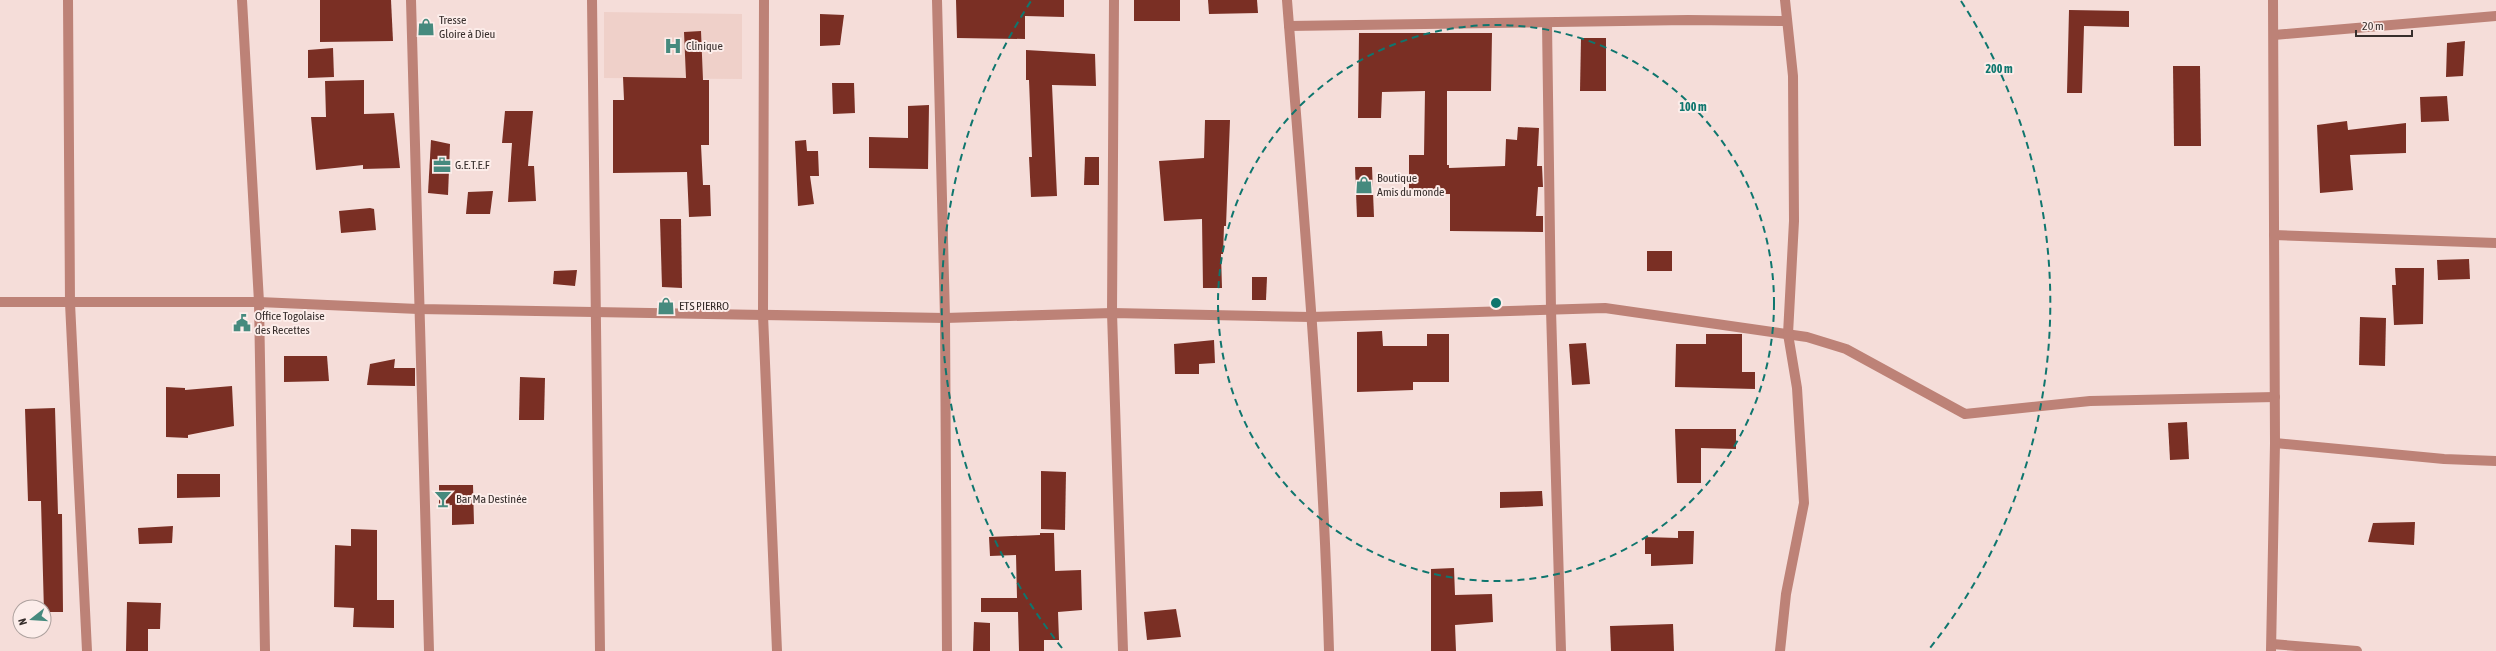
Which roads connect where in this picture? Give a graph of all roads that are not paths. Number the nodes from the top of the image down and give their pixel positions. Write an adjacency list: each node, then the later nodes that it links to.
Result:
1 (68, 0): 20 (street)
2 (242, 0): 19 (street)
3 (411, 0): 21 (street)
4 (592, 0): 23 (street)
5 (764, 0): 25 (street)
6 (937, 0): 27 (street)
7 (1114, 0): 24 (street)
8 (1287, 0): 14 (street)
9 (1785, 0): 12 (street)
10 (2273, 0): 15 (street)
11 (2496, 16): 15 (street)
12 (1787, 21): 13 (street); 28 (street)
13 (1548, 23): 14 (street); 22 (street)
14 (1289, 26): 26 (street)
15 (2274, 34): 16 (street)
16 (2274, 235): 17 (street); 29 (street)
17 (2496, 243)
18 (0, 302): 20 (street)
19 (259, 302): 20 (street); 21 (street); 34 (street)
20 (70, 303): 33 (street)
21 (418, 309): 23 (street); 35 (street)
22 (1551, 310): 26 (street); 28 (street); 41 (street)
23 (597, 312): 25 (street); 36 (street)
24 (1112, 313): 26 (street); 27 (street); 39 (street)
25 (763, 315): 27 (street); 37 (street)
26 (1311, 317): 40 (street)
27 (944, 318): 38 (street)
28 (1788, 334): 29 (street); 42 (street)
29 (2275, 397): 30 (street)
30 (2275, 443): 31 (street); 32 (street)
31 (2496, 461)
32 (2272, 648): 43 (street)
33 (87, 651)
34 (265, 651)
35 (429, 651)
36 (600, 651)
37 (777, 651)
38 (947, 651)
39 (1123, 651)
40 (1329, 651)
41 (1561, 651)
42 (1780, 651)
43 (2357, 651)

